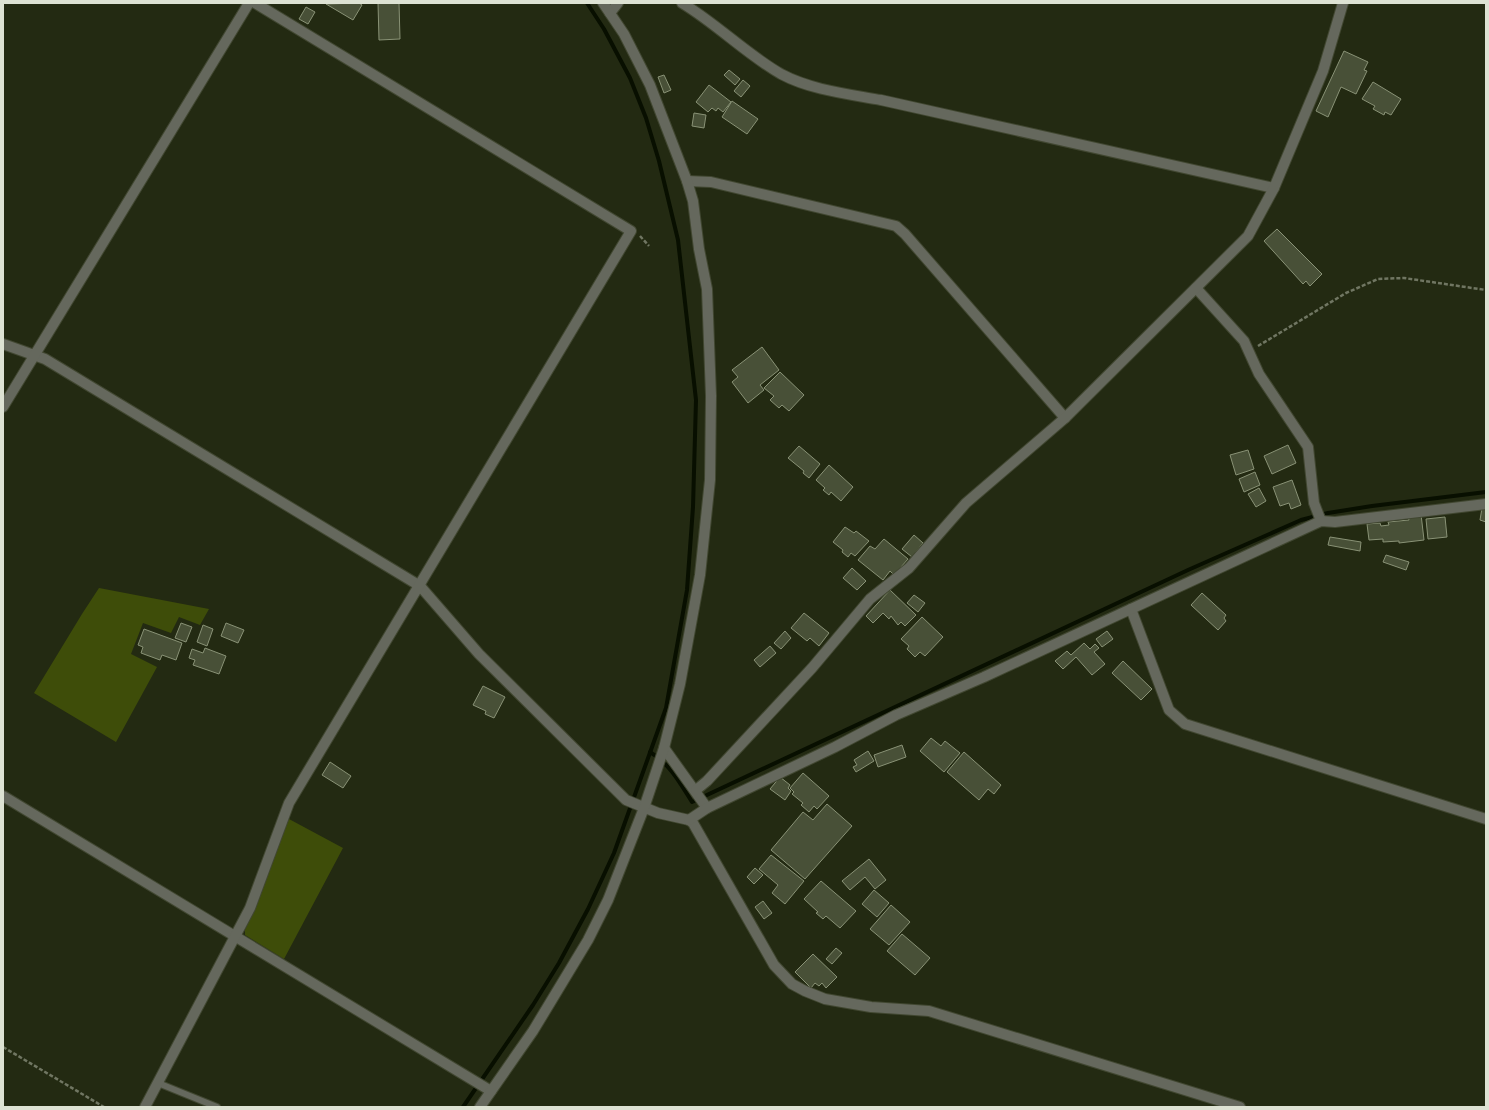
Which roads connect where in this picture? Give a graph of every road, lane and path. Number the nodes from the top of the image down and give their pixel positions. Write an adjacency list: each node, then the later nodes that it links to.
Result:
1 (249, 3): 14 (street)
2 (255, 3): 19 (street)
3 (603, 3): 7 (street)
4 (618, 3): 7 (street)
5 (682, 3): 9 (street)
6 (1343, 3): 9 (street)
7 (610, 13): 8 (street)
8 (687, 181): 16 (street); 21 (street)
9 (1274, 188): 10 (street)
10 (1196, 288): 13 (street); 16 (street)
11 (1486, 290): 13 (path)
12 (3, 344): 14 (street)
13 (1248, 351): 18 (street)
14 (35, 355): 15 (street); 19 (street)
15 (3, 407)
16 (1065, 418): 22 (street)
17 (1486, 504): 18 (street)
18 (1321, 521): 20 (street)
19 (420, 586): 24 (street); 28 (street)
20 (1131, 609): 25 (street); 26 (street)
21 (664, 748): 22 (street); 24 (street)
22 (696, 790): 25 (street)
23 (3, 796): 28 (street)
24 (641, 807): 27 (street); 31 (street)
25 (707, 808): 27 (street)
26 (1486, 819)
27 (689, 820): 36 (street)
28 (235, 935): 30 (street); 31 (street)
29 (3, 1047): 32 (path)
30 (158, 1083): 33 (street); 34 (lane)
31 (488, 1089): 35 (street)
32 (104, 1107)
33 (145, 1107)
34 (217, 1107)
35 (480, 1107)
36 (1240, 1107)

